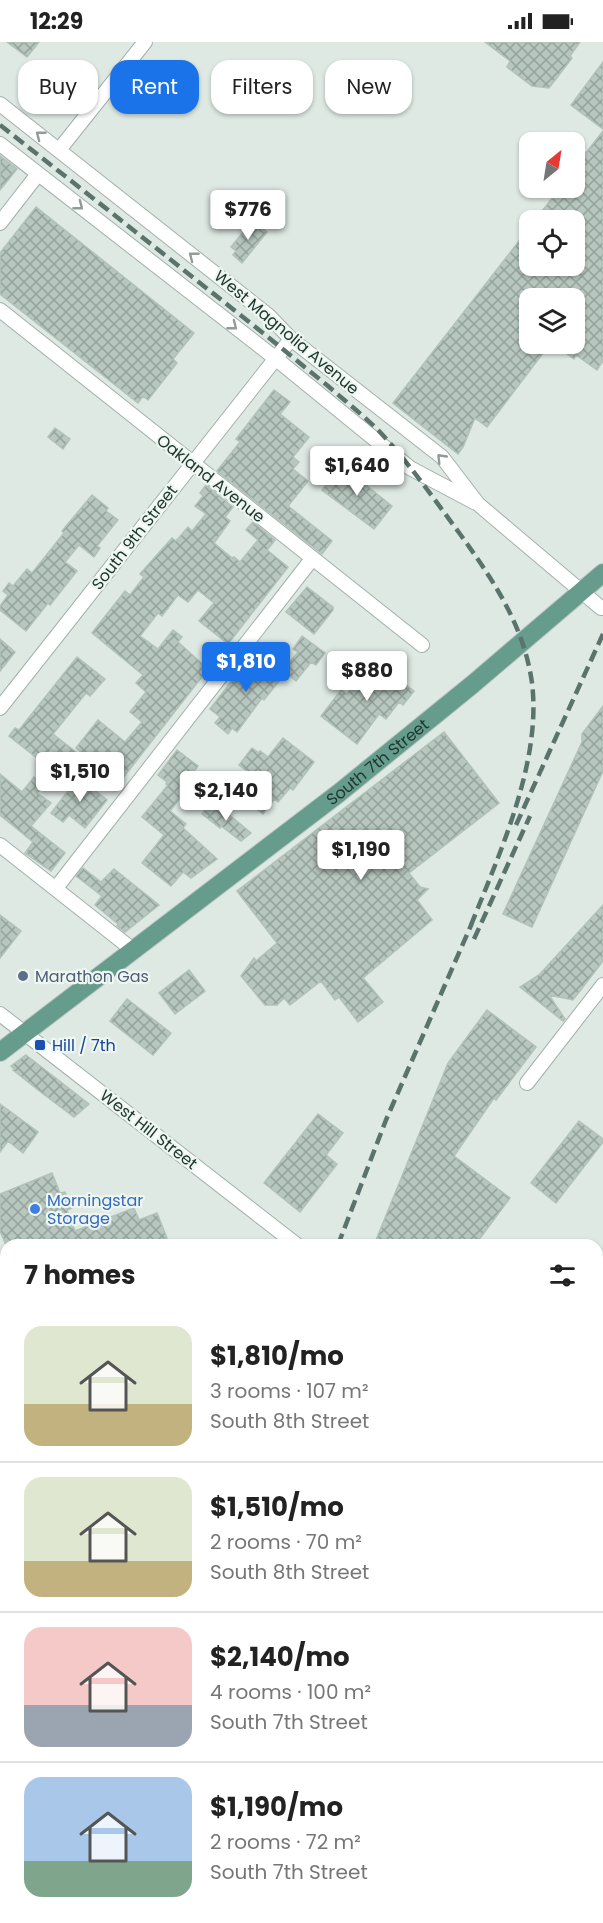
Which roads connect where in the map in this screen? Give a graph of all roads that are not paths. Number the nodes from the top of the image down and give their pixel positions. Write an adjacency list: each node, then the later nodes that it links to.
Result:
1 (145, 42): 4 (street)
2 (0, 104): 4 (street, West Magnolia Avenue, one-way to 2)
3 (0, 144): 5 (street, West Magnolia Avenue)
4 (59, 150): 8 (street, West Magnolia Avenue, one-way to 4)
5 (38, 174): 6 (street); 9 (street, West Magnolia Avenue, one-way to 9)
6 (0, 223)
7 (0, 310): 10 (street, Oakland Avenue)
8 (291, 339): 9 (street, South 9th Street); 11 (street, West Magnolia Avenue, one-way to 8)
9 (275, 358): 10 (street, South 9th Street); 11 (street, West Magnolia Avenue)
10 (192, 463): 12 (street, Oakland Avenue); 17 (street, South 9th Street)
11 (478, 504): 14 (street, West Magnolia Avenue)
12 (312, 559): 16 (street, Oakland Avenue); 19 (street)
13 (603, 573): 14 (main road, South 7th Street)
14 (581, 593): 15 (street, West Magnolia Avenue); 20 (main road, South 7th Street)
15 (601, 608)
16 (422, 645)
17 (0, 708)
18 (0, 845): 19 (street)
19 (56, 888): 20 (street)
20 (133, 950): 23 (main road, South 7th Street)
21 (603, 985): 25 (street)
22 (0, 1014): 23 (street, West Hill Street)
23 (26, 1034): 24 (main road, South 7th Street); 26 (street, West Hill Street)
24 (0, 1052)
25 (527, 1083)
26 (289, 1239)

